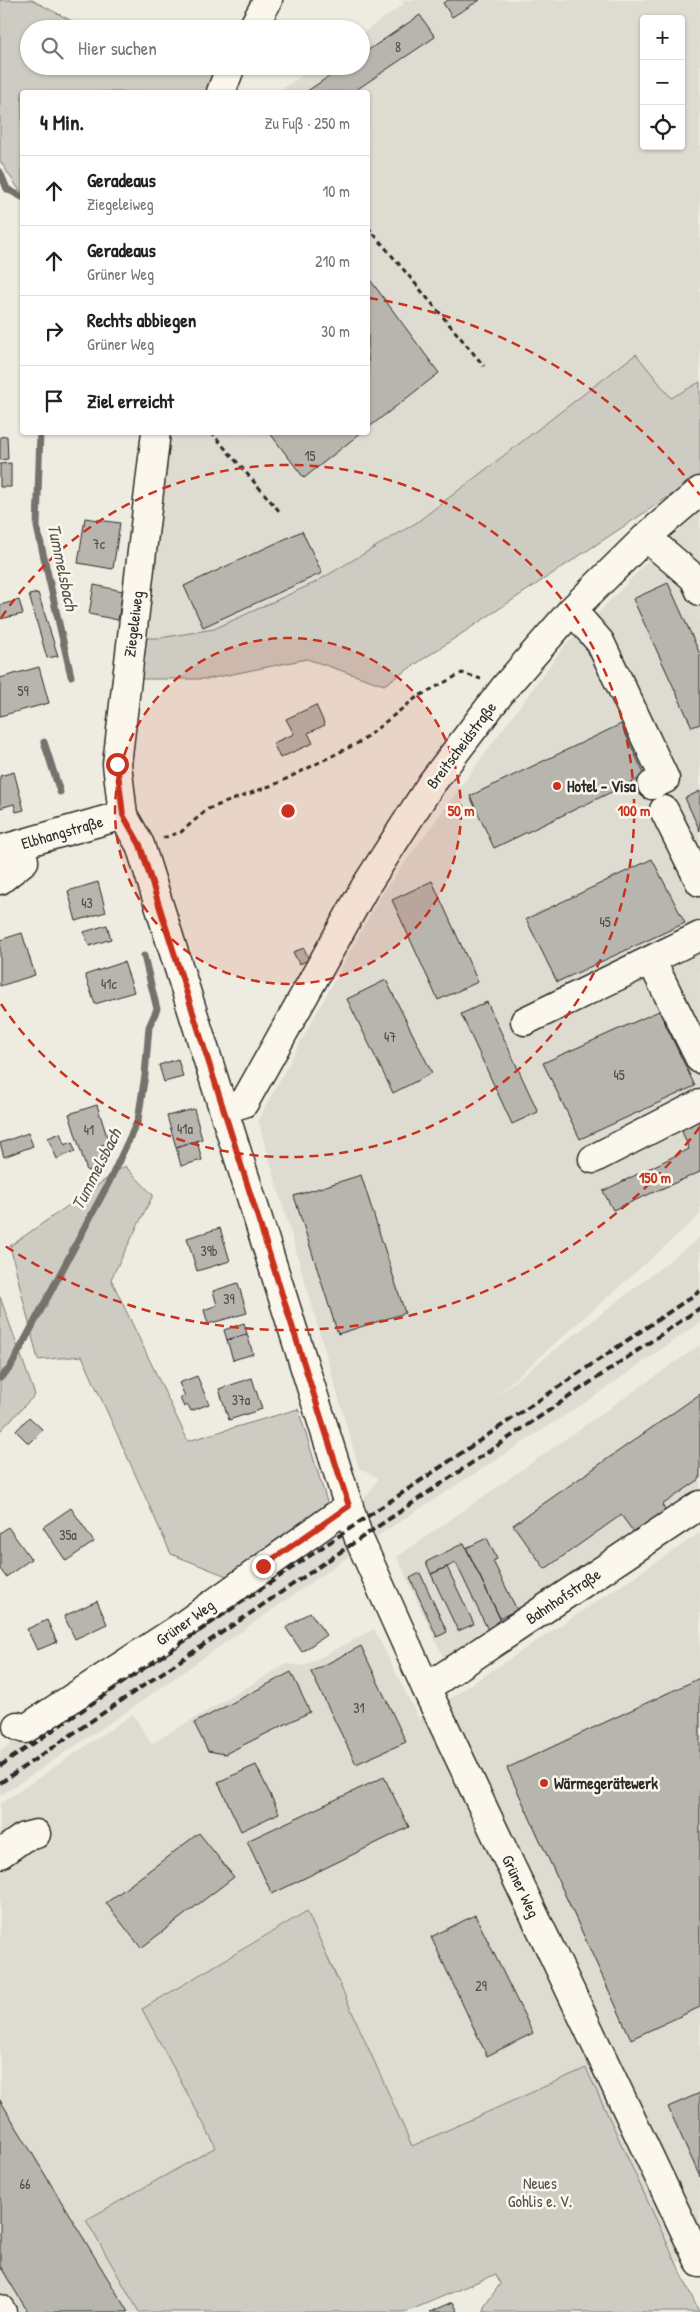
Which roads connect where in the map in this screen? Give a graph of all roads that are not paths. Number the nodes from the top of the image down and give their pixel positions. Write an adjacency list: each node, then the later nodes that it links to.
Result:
1 (268, 0): 2 (street)
2 (257, 20)
3 (227, 75): 4 (street)
4 (221, 90)
5 (156, 435): 12 (street, Ziegeleiweg)
6 (700, 491): 7 (street, Breitscheidstraße)
7 (646, 537): 8 (street); 9 (street, Breitscheidstraße)
8 (700, 591)
9 (572, 610): 10 (street); 21 (street, Breitscheidstraße)
10 (652, 785)
11 (664, 810): 15 (street)
12 (123, 815): 13 (street, Elbhangstraße); 21 (street, Grüner Weg)
13 (11, 847): 14 (street)
14 (0, 880)
15 (700, 882)
16 (700, 936): 17 (street)
17 (651, 960): 18 (street); 19 (street)
18 (525, 1021)
19 (700, 1059)
20 (700, 1104): 22 (street)
21 (224, 1109): 24 (street, Grüner Weg)
22 (593, 1159)
23 (700, 1505): 25 (street, Bahnhofstraße)
24 (349, 1506): 25 (street, Grüner Weg); 26 (street, Grüner Weg)
25 (426, 1688): 29 (street, Grüner Weg)
26 (17, 1726)
27 (36, 1834): 28 (street)
28 (0, 1854)
29 (700, 2264)

